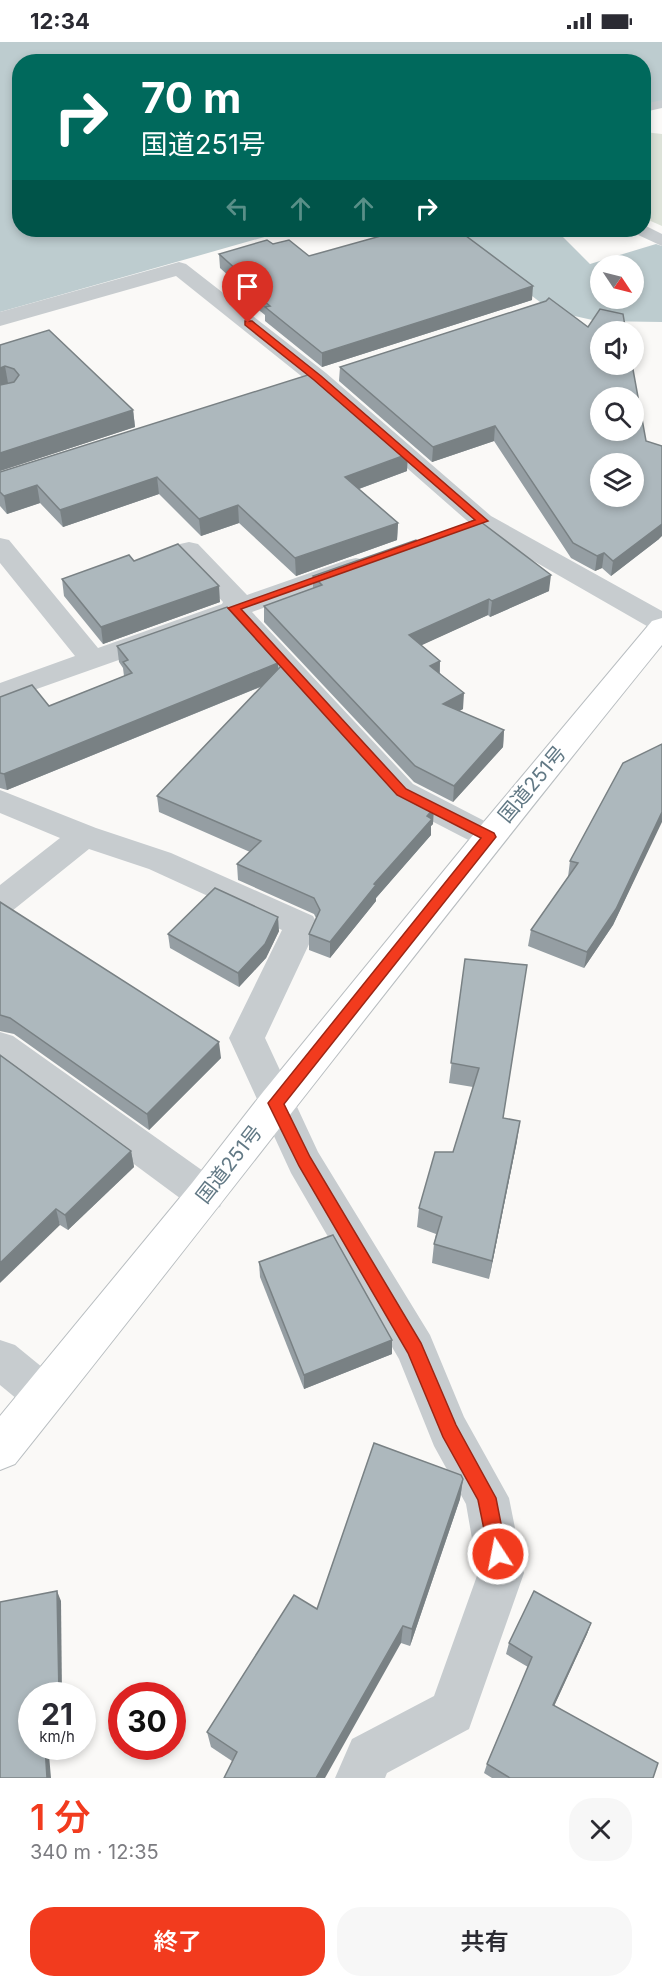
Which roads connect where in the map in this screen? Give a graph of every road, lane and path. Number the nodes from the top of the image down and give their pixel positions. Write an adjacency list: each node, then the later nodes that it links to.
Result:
1 (0, 319): 2 (street)
2 (482, 521): 3 (street); 8 (street)
3 (452, 532)
4 (0, 546): 10 (street)
5 (189, 550): 7 (street)
6 (379, 558): 7 (street)
7 (237, 607): 10 (street); 14 (street)
8 (662, 623)
9 (662, 627): 14 (highway, 国道251号)
10 (93, 659): 11 (street)
11 (0, 693)
12 (0, 801): 13 (street)
13 (85, 836): 15 (street); 17 (street)
14 (489, 837): 17 (highway, 国道251号)
15 (0, 902)
16 (0, 1046): 18 (street)
17 (276, 1103): 18 (highway, 国道251号); 22 (street)
18 (206, 1195): 20 (highway, 国道251号)
19 (0, 1359): 20 (street)
20 (44, 1395): 21 (highway, 国道251号)
21 (0, 1449)
22 (360, 1778)

